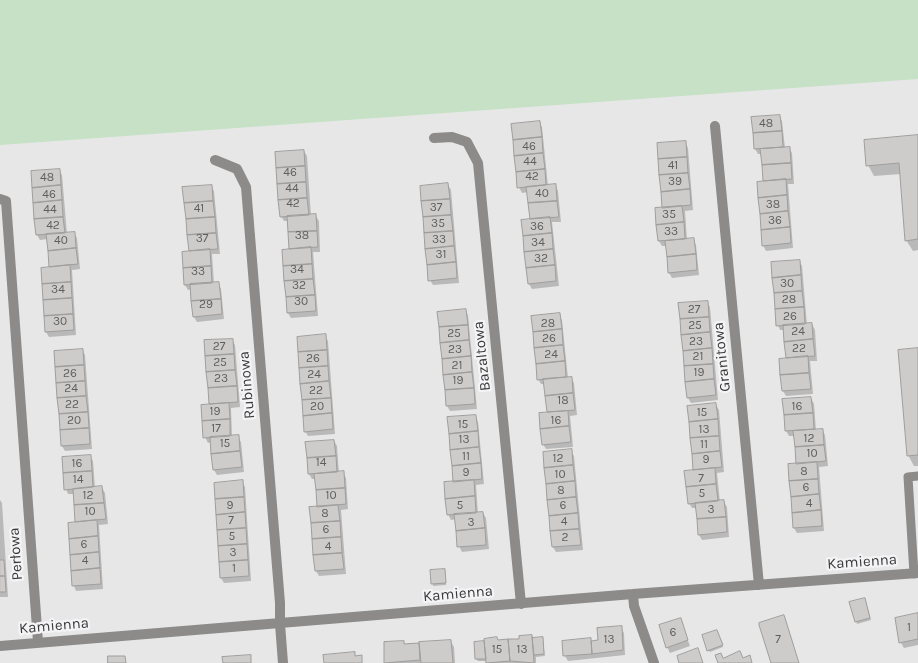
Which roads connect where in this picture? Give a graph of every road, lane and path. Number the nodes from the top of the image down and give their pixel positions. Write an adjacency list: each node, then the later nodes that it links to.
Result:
1 (715, 126): 7 (street, Granitowa)
2 (434, 138): 9 (street, Bazaltowa)
3 (215, 160): 10 (street, Rubinowa)
4 (0, 199): 11 (street, Perłowa)
5 (918, 476): 6 (lane)
6 (916, 573): 7 (street, Kamienna)
7 (759, 585): 8 (street, Kamienna)
8 (633, 594): 9 (street, Kamienna); 14 (street)
9 (521, 604): 10 (street, Kamienna)
10 (280, 624): 11 (street, Kamienna); 13 (street, Rubinowa)
11 (38, 642): 12 (street, Kamienna)
12 (0, 646)
13 (283, 663)
14 (654, 663)

